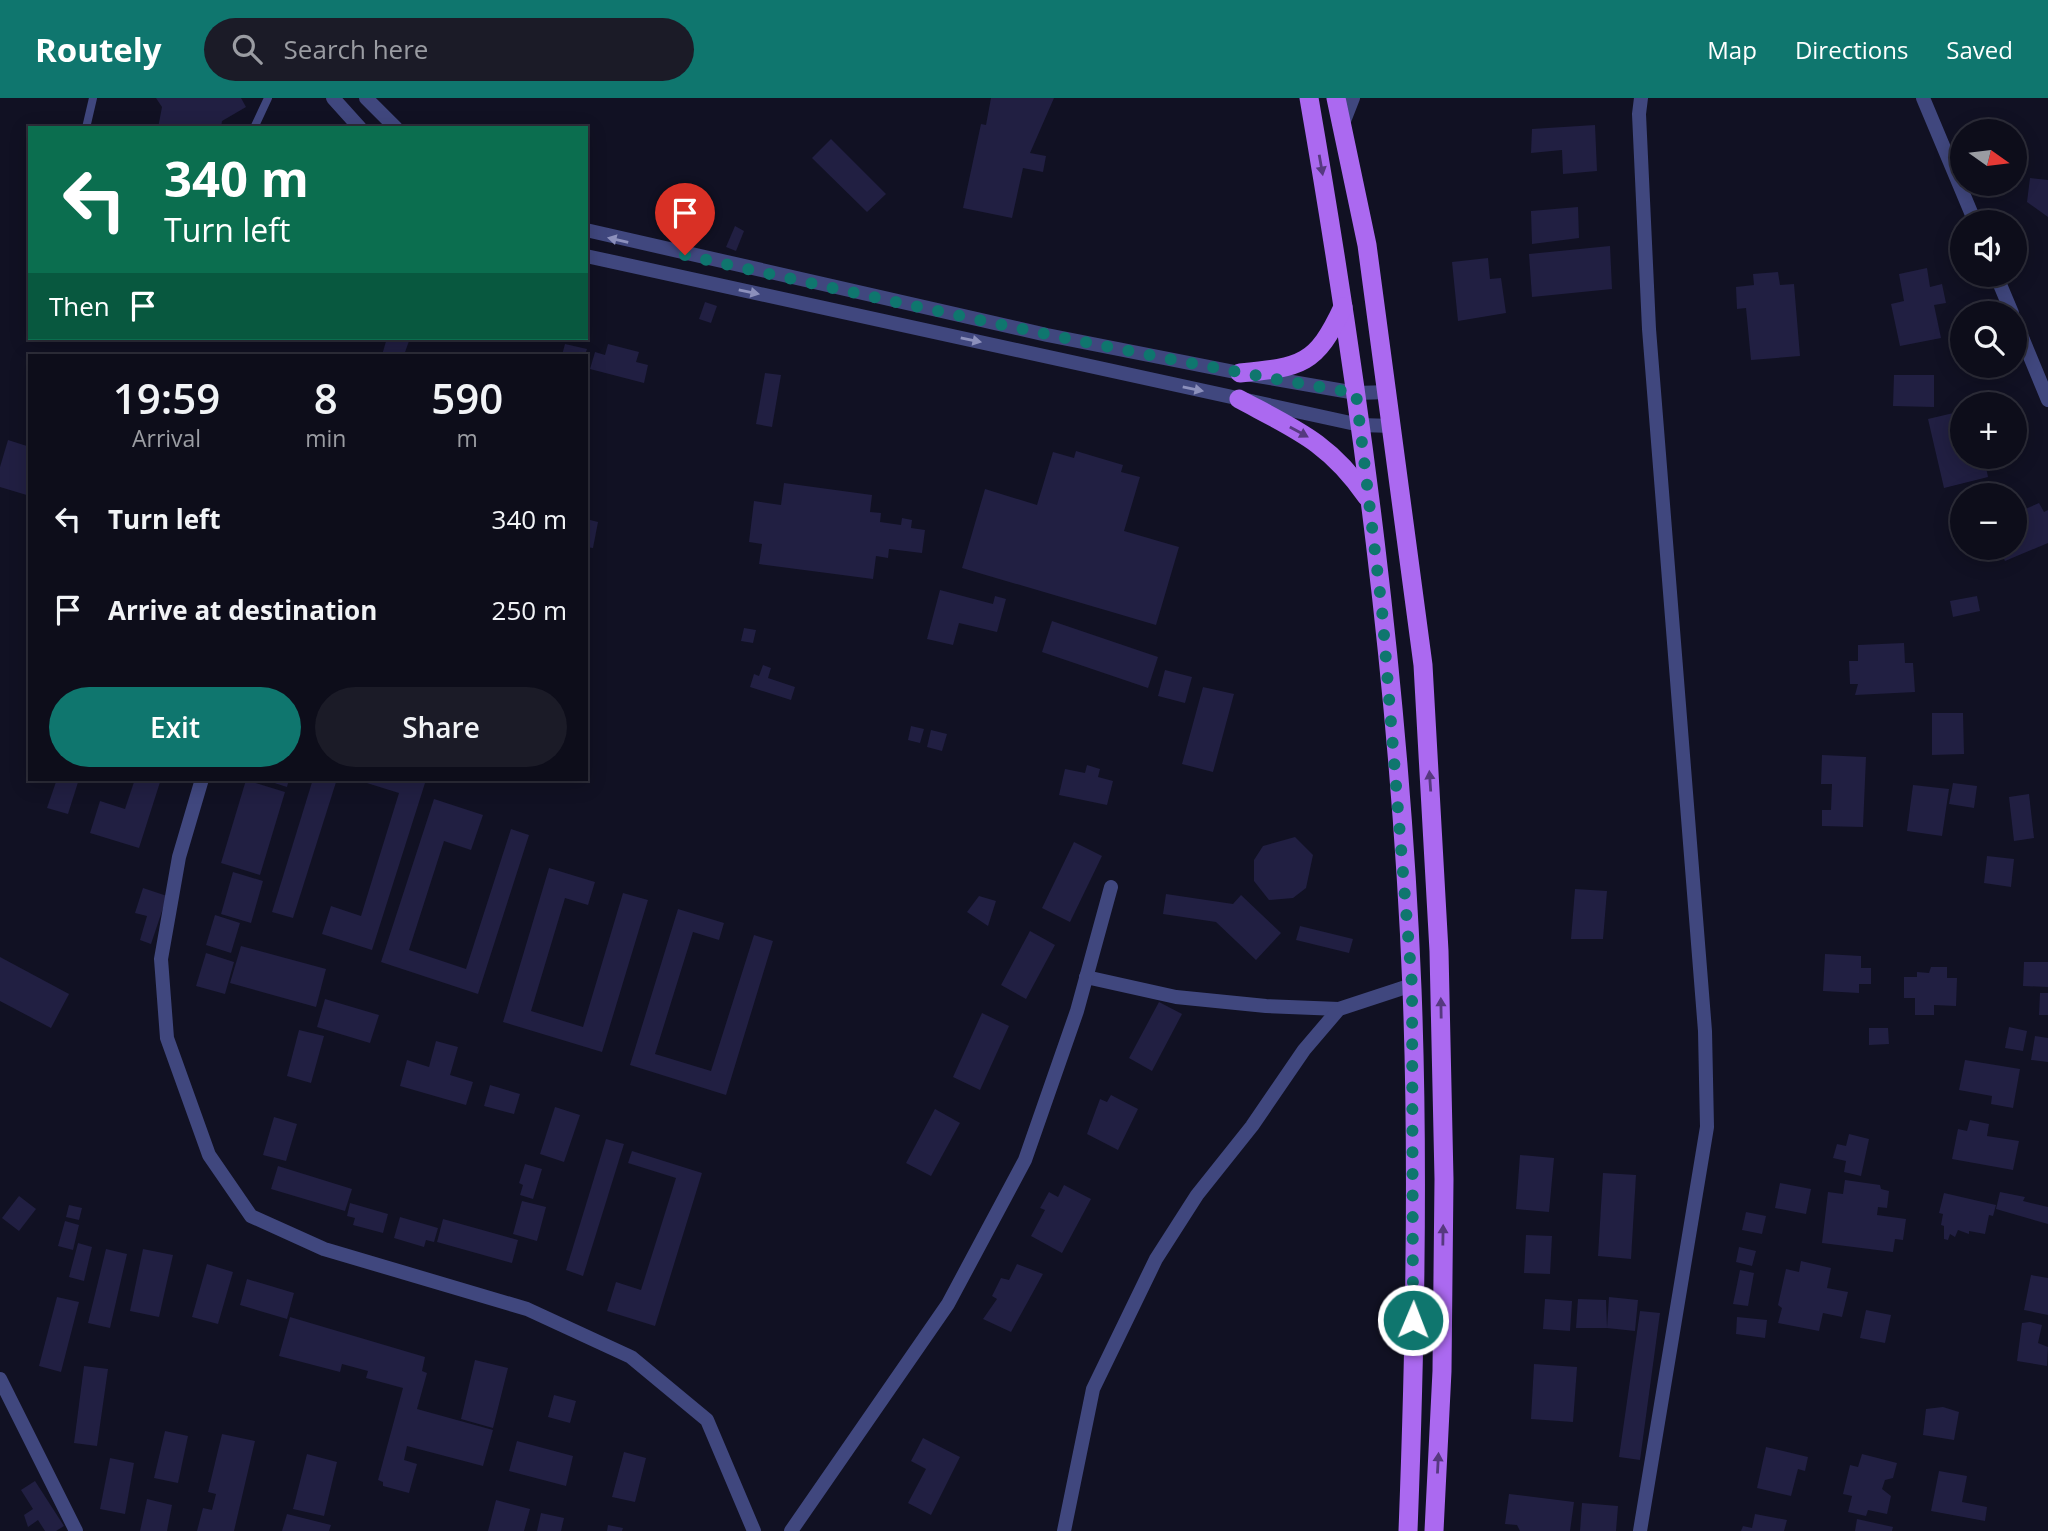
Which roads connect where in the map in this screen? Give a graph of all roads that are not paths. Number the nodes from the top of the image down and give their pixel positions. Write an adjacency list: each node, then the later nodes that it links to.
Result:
1 (93, 98): 10 (lane)
2 (268, 98): 11 (lane)
3 (333, 98): 12 (street)
4 (366, 98): 13 (street)
5 (1309, 98): 18 (main road, one-way to 18)
6 (1336, 98): 14 (main road)
7 (1353, 98): 14 (street)
8 (1641, 98): 40 (street)
9 (1923, 98): 15 (street)
10 (86, 126)
11 (255, 126)
12 (358, 126)
13 (394, 126)
14 (1342, 128): 21 (main road)
15 (1970, 210)
16 (588, 230): 20 (street, one-way to 16)
17 (588, 256): 23 (street, one-way to 23)
18 (1343, 306): 20 (main road); 22 (main road)
19 (2027, 349): 24 (street)
20 (1240, 373): 22 (street)
21 (1389, 392): 22 (street); 26 (main road)
22 (1356, 393): 25 (main road)
23 (1239, 399): 25 (street); 27 (main road, one-way to 27)
24 (2048, 400)
25 (1360, 425): 26 (street); 27 (main road)
26 (1393, 426): 39 (main road, one-way to 26)
27 (1370, 501): 31 (main road)
28 (201, 781): 35 (street)
29 (1111, 887): 30 (street)
30 (1086, 977): 32 (street); 36 (street)
31 (1412, 985): 32 (street); 38 (main road)
32 (1339, 1009): 37 (street)
33 (0, 1379): 34 (street)
34 (76, 1531)
35 (754, 1531)
36 (791, 1531)
37 (1064, 1531)
38 (1408, 1531)
39 (1434, 1531)
40 (1640, 1531)

